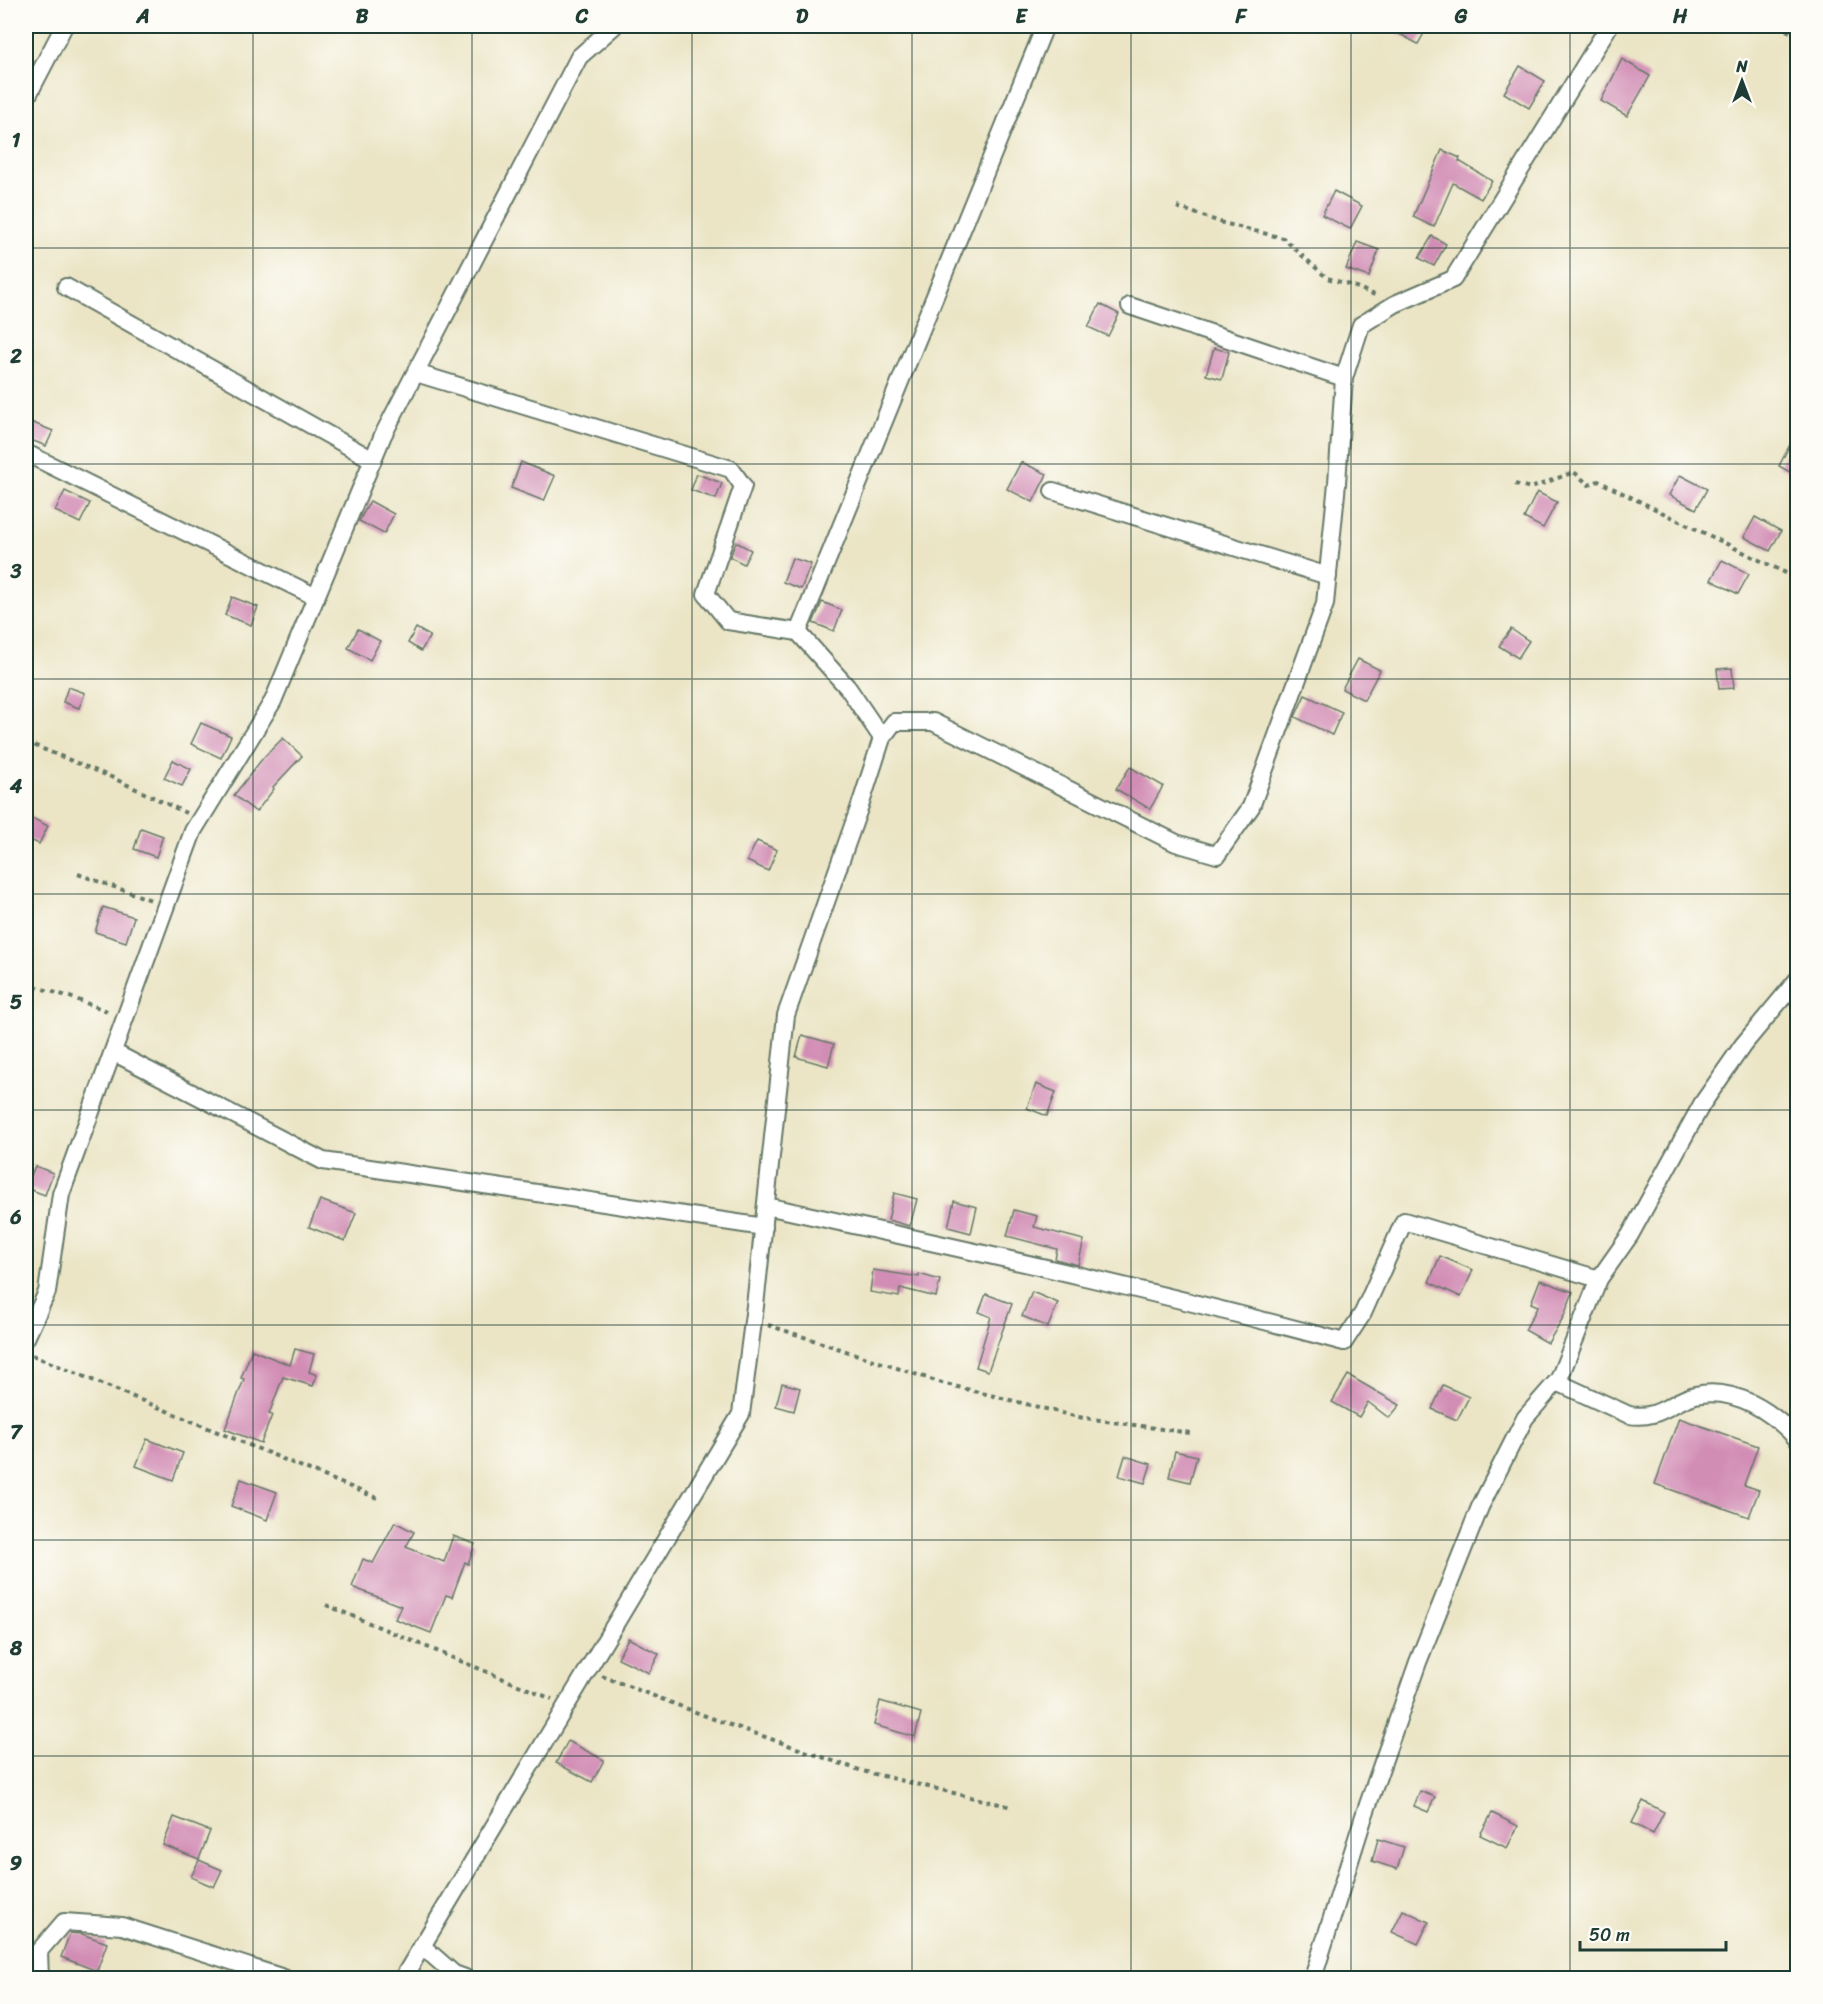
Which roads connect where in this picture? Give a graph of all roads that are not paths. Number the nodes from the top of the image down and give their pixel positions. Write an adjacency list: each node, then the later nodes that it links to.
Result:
1 (64, 26): 5 (street)
2 (614, 26): 8 (street)
3 (1046, 26): 15 (street)
4 (1609, 26): 9 (street)
5 (26, 99)
6 (66, 287): 11 (street)
7 (1130, 306): 9 (street)
8 (416, 373): 11 (street); 15 (street)
9 (1344, 378): 13 (street)
10 (26, 453): 14 (street)
11 (373, 460): 14 (street)
12 (1053, 491): 13 (street)
13 (1328, 576): 16 (street)
14 (316, 597): 18 (street)
15 (798, 632): 16 (street)
16 (882, 738): 19 (street)
17 (1797, 979): 21 (street)
18 (112, 1052): 20 (street); 22 (street)
19 (766, 1206): 20 (street); 21 (street)
20 (764, 1227): 25 (street)
21 (1599, 1279): 23 (street)
22 (26, 1338)
23 (1557, 1382): 24 (street); 30 (street)
24 (1797, 1440)
25 (422, 1946): 28 (street); 29 (street)
26 (40, 1978): 27 (street)
27 (284, 1978)
28 (403, 1978)
29 (465, 1978)
30 (1313, 1978)

